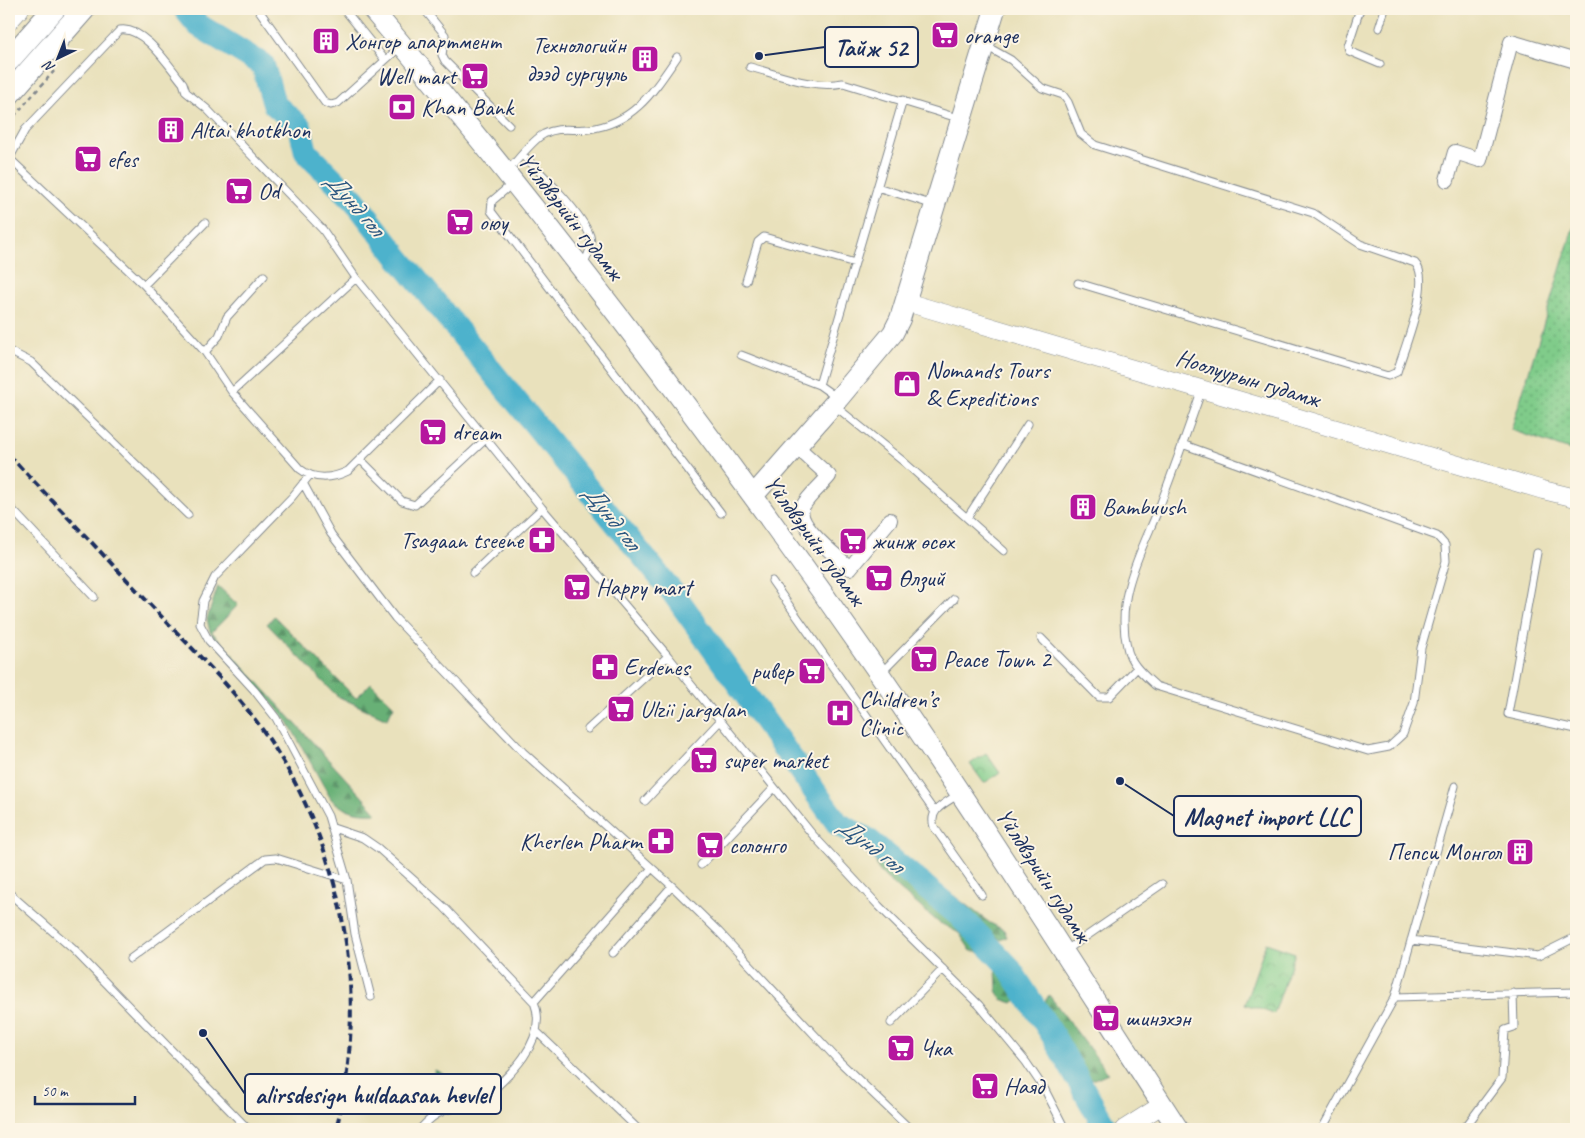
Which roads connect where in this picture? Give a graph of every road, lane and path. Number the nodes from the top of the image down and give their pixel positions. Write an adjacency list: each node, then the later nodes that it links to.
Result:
1 (20, 9): 11 (street)
2 (54, 9): 16 (main road)
3 (84, 9): 21 (main road)
4 (258, 9): 17 (lane)
5 (344, 9): 17 (lane)
6 (372, 9): 14 (main road, Yйлдвэрийн гудамж)
7 (424, 9): 24 (lane)
8 (995, 9): 13 (main road)
9 (1360, 9): 19 (lane)
10 (1385, 9): 12 (lane)
11 (9, 21)
12 (1379, 28)
13 (984, 44): 23 (main road); 37 (lane)
14 (403, 45): 17 (lane); 27 (main road, Yйлдвэрийн гудамж)
15 (678, 57): 25 (lane)
16 (9, 60)
17 (385, 60)
18 (1576, 61): 28 (street)
19 (1380, 64)
20 (750, 67): 22 (lane)
21 (9, 94)
22 (903, 100): 23 (lane); 29 (lane)
23 (961, 119): 30 (main road)
24 (509, 125)
25 (523, 155): 27 (lane); 33 (lane)
26 (9, 159): 35 (lane); 38 (lane)
27 (510, 177): 33 (main road, Yйлдвэрийн гудамж); 59 (lane)
28 (1447, 180)
29 (877, 187): 30 (lane); 32 (lane)
30 (934, 205): 39 (main road)
31 (205, 223): 38 (lane)
32 (855, 263): 36 (lane); 44 (lane)
33 (582, 268): 55 (main road, Yйлдвэрийн гудамж)
34 (264, 276): 41 (lane)
35 (356, 278): 43 (lane); 46 (lane)
36 (746, 281)
37 (1078, 283)
38 (144, 285): 41 (lane)
39 (906, 302): 45 (street, Ноолуурын гудамж); 47 (main road)
40 (9, 351): 60 (lane)
41 (205, 352): 46 (lane)
42 (741, 354): 44 (lane)
43 (440, 380): 49 (lane); 52 (lane)
44 (819, 385): 47 (lane)
45 (1202, 389): 50 (lane); 56 (street, Ноолуурын гудамж)
46 (232, 392): 53 (lane)
47 (836, 402): 51 (main road); 61 (lane)
48 (1028, 424): 61 (lane)
49 (487, 438): 52 (lane); 58 (lane)
50 (1182, 444): 71 (lane); 71 (lane)
51 (796, 447): 55 (main road); 62 (street)
52 (360, 460): 53 (lane)
53 (309, 476): 54 (lane)
54 (303, 483): 81 (lane); 83 (lane)
55 (753, 496): 72 (main road, Yйлдвэрийн гудамж)
56 (1576, 498)
57 (9, 506): 67 (lane)
58 (542, 508): 65 (lane); 70 (lane)
59 (720, 513)
60 (188, 515)
61 (966, 518): 63 (lane)
62 (890, 520)
63 (1004, 551)
64 (1537, 553): 75 (lane)
65 (473, 574)
66 (772, 581): 80 (lane)
67 (94, 597)
68 (954, 599): 72 (lane)
69 (1041, 638): 71 (lane)
70 (668, 656): 73 (lane); 74 (lane)
71 (1137, 668)
72 (880, 674): 78 (main road, Yйлдвэрийн гудамж)
73 (720, 721): 77 (lane); 79 (lane)
74 (588, 729)
75 (1576, 730)
76 (1455, 786): 90 (lane)
77 (774, 788): 82 (lane); 94 (lane)
78 (960, 793): 80 (lane); 91 (main road, Yйлдвэрийн гудамж)
79 (645, 801)
80 (934, 811): 88 (lane)
81 (333, 828): 84 (lane); 99 (lane)
82 (701, 865)
83 (652, 868): 86 (lane); 99 (lane)
84 (347, 880): 93 (lane); 97 (lane)
85 (1162, 884): 91 (lane)
86 (672, 886): 92 (lane); 106 (lane)
87 (9, 893): 103 (lane)
88 (982, 895)
89 (1576, 938): 90 (lane)
90 (1411, 940): 98 (lane)
91 (1064, 952): 102 (main road, Yйлдвэрийн гудамж)
92 (613, 953)
93 (130, 959)
94 (943, 969): 100 (lane); 107 (lane)
95 (1576, 992): 96 (lane)
96 (1513, 993): 98 (lane); 111 (lane)
97 (370, 997)
98 (1395, 997): 110 (lane)
99 (534, 1002): 101 (lane)
100 (891, 1024)
101 (537, 1032): 104 (lane); 105 (lane)
102 (1155, 1110): 108 (street); 109 (main road, Yйлдвэрийн гудамж)
103 (248, 1129)
104 (420, 1129)
105 (638, 1129)
106 (910, 1129)
107 (1065, 1129)
108 (1124, 1129)
109 (1178, 1129)
110 (1322, 1129)
111 (1464, 1129)

